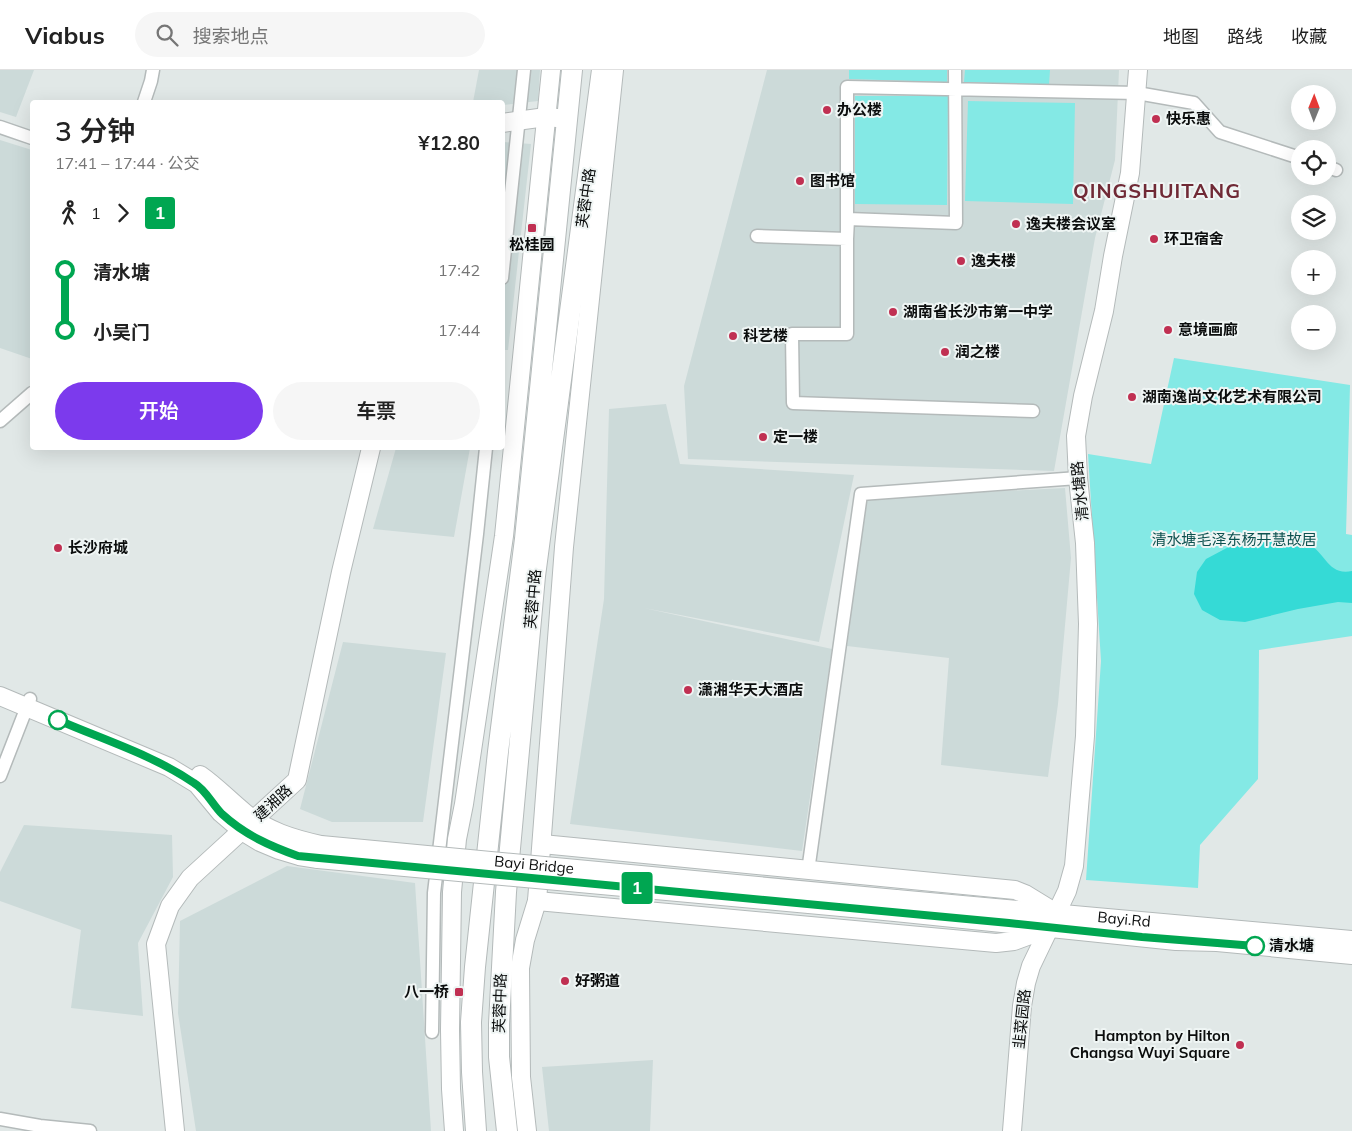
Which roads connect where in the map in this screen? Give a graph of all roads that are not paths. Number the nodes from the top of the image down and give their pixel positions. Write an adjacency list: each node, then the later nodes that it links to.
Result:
1 (153, 70): 11 (street)
2 (524, 70): 14 (street)
3 (551, 70): 12 (street)
4 (572, 70): 13 (main road, 芙蓉中路)
5 (602, 70): 46 (main road, 芙蓉中路)
6 (614, 70): 33 (street)
7 (956, 70): 9 (street)
8 (1138, 70): 10 (street, 清水塘路)
9 (956, 89): 10 (street); 18 (street); 18 (street)
10 (1137, 93): 17 (street); 27 (street, 清水塘路)
11 (145, 100)
12 (546, 117): 13 (street); 14 (street); 44 (street)
13 (568, 119): 45 (main road, 芙蓉中路)
14 (510, 122): 19 (street)
15 (0, 128): 16 (street)
16 (30, 137)
17 (1291, 155)
18 (848, 219): 21 (street)
19 (505, 220)
20 (757, 236): 21 (street)
21 (847, 239): 23 (street)
22 (30, 395): 24 (street)
23 (1033, 411)
24 (0, 422)
25 (371, 450): 32 (street, 建湘路)
26 (486, 450): 40 (street)
27 (1078, 478): 34 (street); 37 (street, 清水塘路)
28 (0, 687): 30 (street)
29 (0, 696): 30 (street)
30 (28, 703): 31 (street); 32 (street, Bayi Bridge)
31 (0, 776)
32 (249, 826): 36 (street, Bayi Bridge, bridge); 43 (street, 建湘路)
33 (542, 844): 34 (street); 35 (street)
34 (808, 871): 37 (street)
35 (537, 901): 37 (street); 47 (street)
36 (896, 905): 37 (street, Bayi.Rd)
37 (1053, 920): 38 (street, Bayi.Rd); 39 (street, Bayi.Rd); 48 (street, 韭菜园路)
38 (1352, 940)
39 (1352, 955)
40 (432, 1032)
41 (0, 1119): 42 (street)
42 (90, 1131)
43 (175, 1131)
44 (454, 1131)
45 (476, 1131)
46 (506, 1131)
47 (527, 1131)
48 (1012, 1131)

